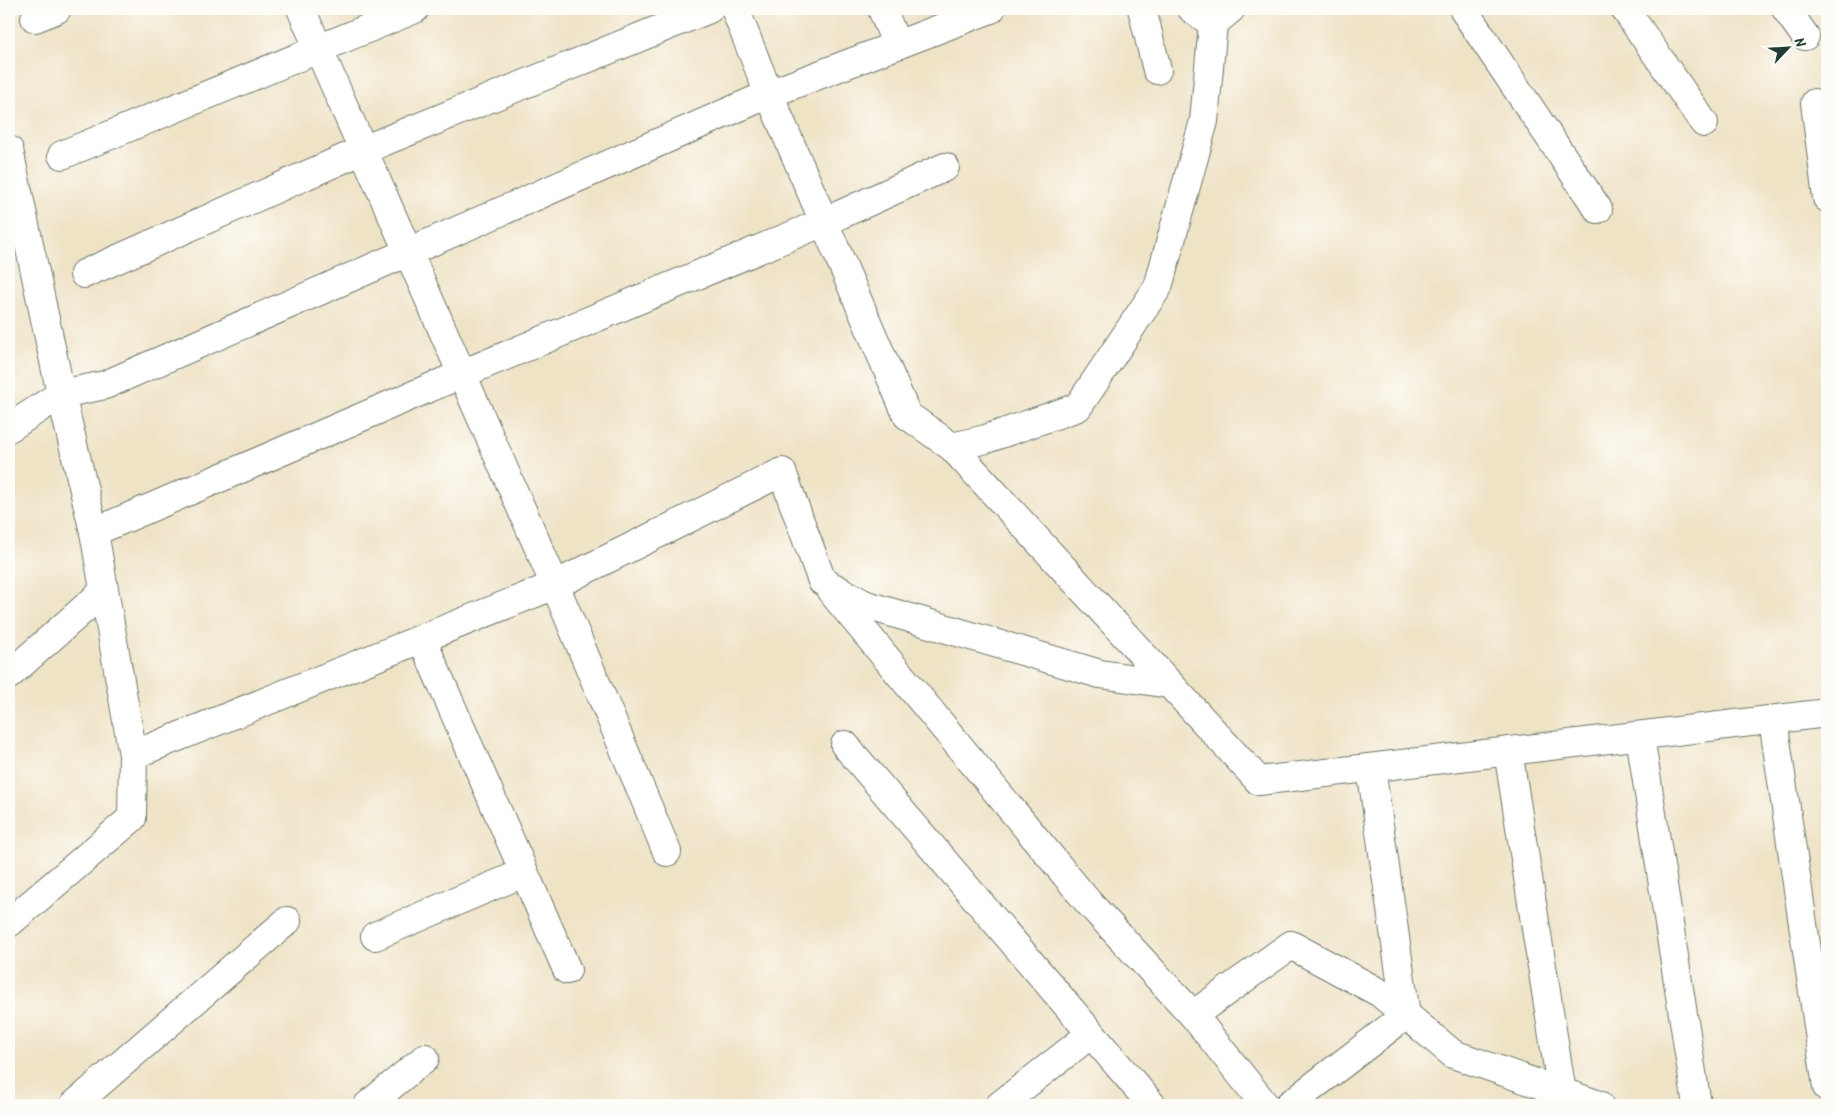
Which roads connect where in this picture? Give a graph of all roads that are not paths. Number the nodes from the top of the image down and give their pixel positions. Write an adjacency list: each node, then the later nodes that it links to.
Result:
1 (301, 9): 14 (street)
2 (416, 9): 14 (street)
3 (709, 9): 20 (street)
4 (735, 9): 16 (street)
5 (882, 9): 13 (street)
6 (991, 9): 13 (street)
7 (1142, 9): 15 (street)
8 (1463, 9): 24 (street)
9 (1625, 9): 18 (street)
10 (1786, 9): 12 (street)
11 (1212, 14): 31 (street)
12 (1805, 36)
13 (897, 45): 16 (street)
14 (318, 48): 20 (street); 21 (street)
15 (1157, 70)
16 (769, 94): 25 (street); 26 (street)
17 (1815, 104): 23 (street)
18 (1704, 123)
19 (9, 150): 29 (street)
20 (363, 150): 26 (street); 27 (street)
21 (62, 154)
22 (945, 167): 25 (street)
23 (1827, 198)
24 (1598, 209)
25 (824, 222): 28 (street); 31 (street)
26 (409, 253): 28 (street); 29 (street)
27 (84, 274)
28 (462, 374): 32 (street); 34 (street)
29 (61, 394): 30 (street); 32 (street)
30 (9, 428)
31 (952, 447): 38 (street)
32 (94, 532): 35 (street)
33 (822, 580): 34 (street); 38 (street); 52 (street)
34 (555, 584): 36 (street); 46 (street)
35 (104, 591): 37 (street); 44 (street)
36 (422, 638): 44 (street); 47 (street)
37 (9, 674)
38 (1170, 684): 45 (street)
39 (1827, 714): 40 (street)
40 (1773, 720): 41 (street); 56 (street)
41 (1640, 736): 43 (street); 65 (street)
42 (845, 745): 54 (street)
43 (1508, 752): 45 (street); 57 (street)
44 (133, 755): 49 (street)
45 (1370, 768): 53 (street)
46 (667, 852)
47 (523, 873): 50 (street); 51 (street)
48 (287, 921): 58 (street)
49 (9, 923)
50 (375, 936)
51 (567, 970)
52 (1193, 1015): 53 (street); 62 (street)
53 (1406, 1015): 57 (street); 63 (street)
54 (1091, 1034): 60 (street); 61 (street)
55 (425, 1058): 59 (street)
56 (1827, 1087)
57 (1555, 1099): 64 (street)
58 (74, 1105)
59 (368, 1105)
60 (1000, 1105)
61 (1152, 1105)
62 (1265, 1105)
63 (1288, 1105)
64 (1598, 1105)
65 (1697, 1105)

